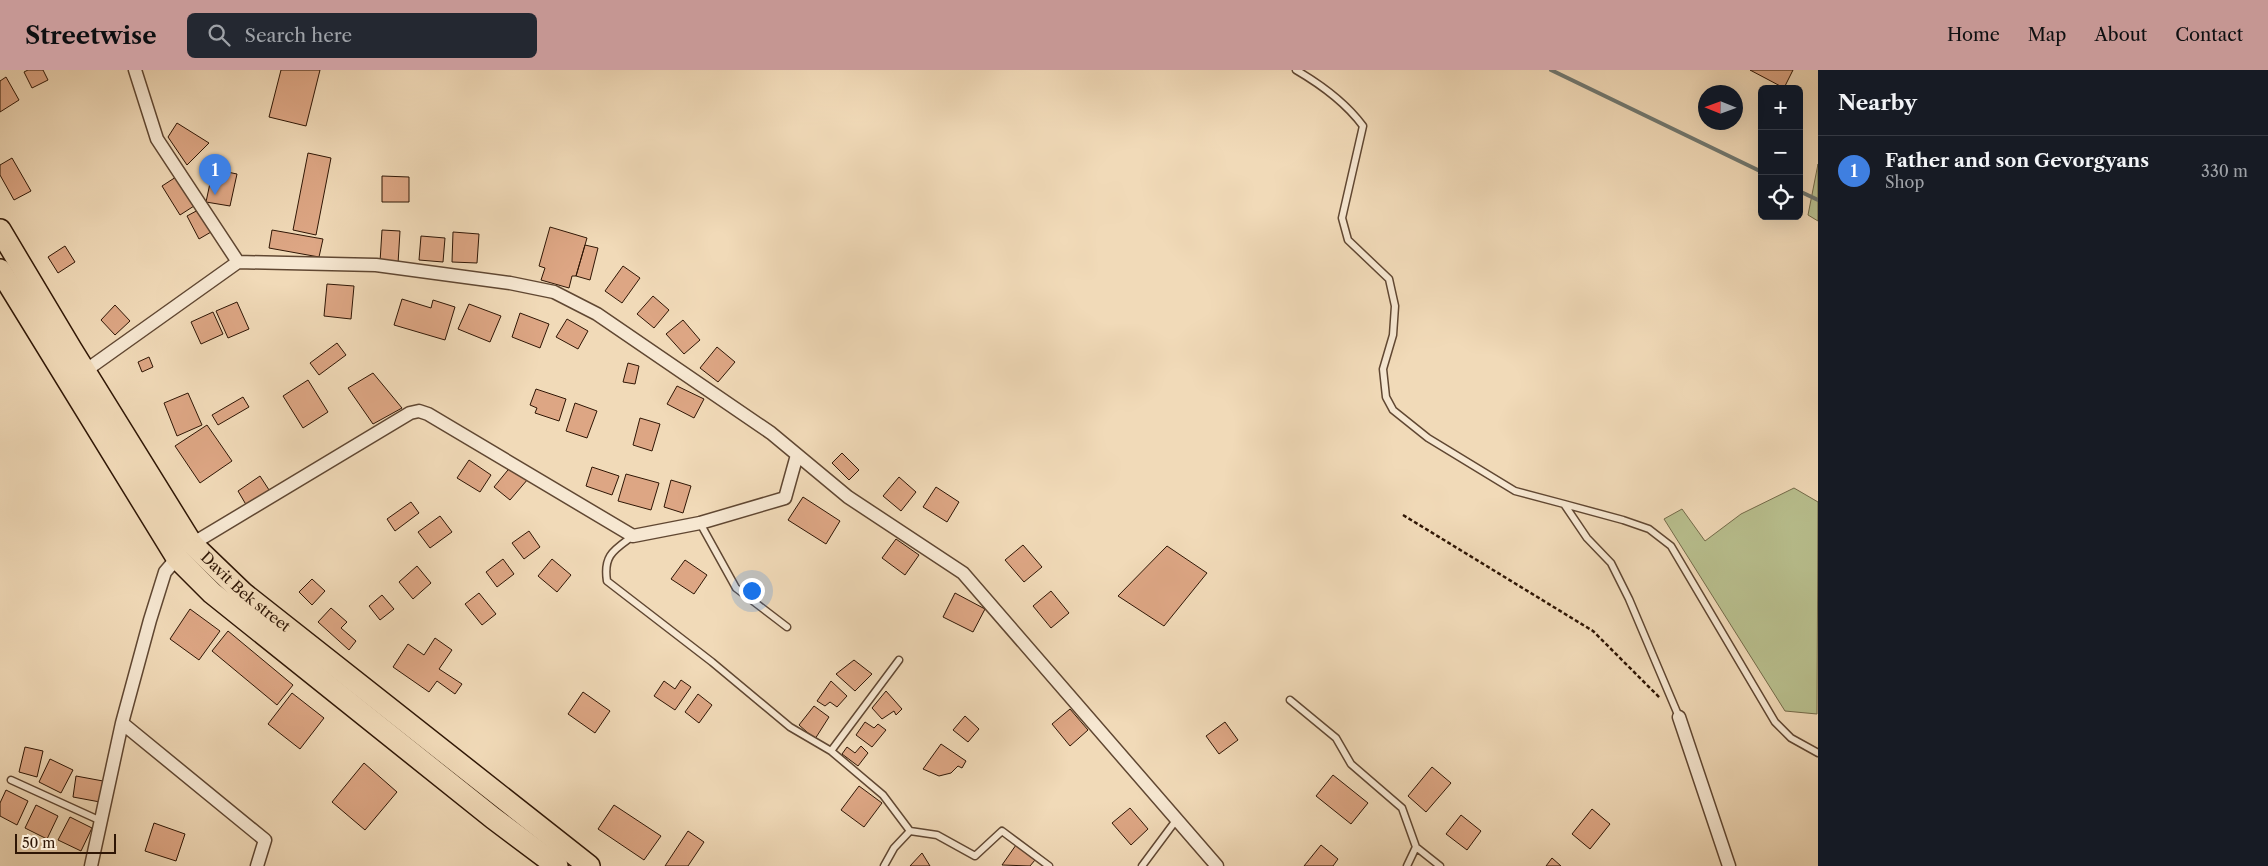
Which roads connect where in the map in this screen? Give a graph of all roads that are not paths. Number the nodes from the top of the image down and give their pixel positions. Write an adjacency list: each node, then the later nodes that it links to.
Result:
1 (135, 70): 4 (street)
2 (1296, 70): 8 (lane)
3 (0, 230): 6 (main road, Davit Bek street)
4 (238, 262): 6 (street); 7 (street)
5 (0, 270): 6 (main road, Davit Bek street)
6 (76, 376): 11 (main road, Davit Bek street); 12 (main road, Davit Bek street)
7 (797, 455): 9 (street); 21 (street)
8 (1564, 504): 16 (lane); 19 (lane)
9 (700, 524): 10 (street); 13 (lane)
10 (634, 536): 11 (street); 18 (lane)
11 (192, 544): 28 (main road, Davit Bek street)
12 (176, 558): 17 (street); 27 (main road, Davit Bek street)
13 (787, 627)
14 (899, 660): 18 (lane)
15 (1290, 700): 24 (lane)
16 (1679, 717): 35 (street)
17 (122, 723): 22 (street); 26 (street)
18 (831, 751): 23 (lane)
19 (1818, 753)
20 (11, 780): 22 (lane)
21 (1177, 819): 31 (lane); 32 (street)
22 (102, 821): 25 (street)
23 (910, 831): 29 (lane); 30 (lane)
24 (1416, 847): 33 (lane); 34 (lane)
25 (91, 866)
26 (257, 866)
27 (557, 866)
28 (589, 866)
29 (884, 866)
30 (1049, 866)
31 (1142, 866)
32 (1218, 866)
33 (1407, 866)
34 (1440, 866)
35 (1729, 866)

